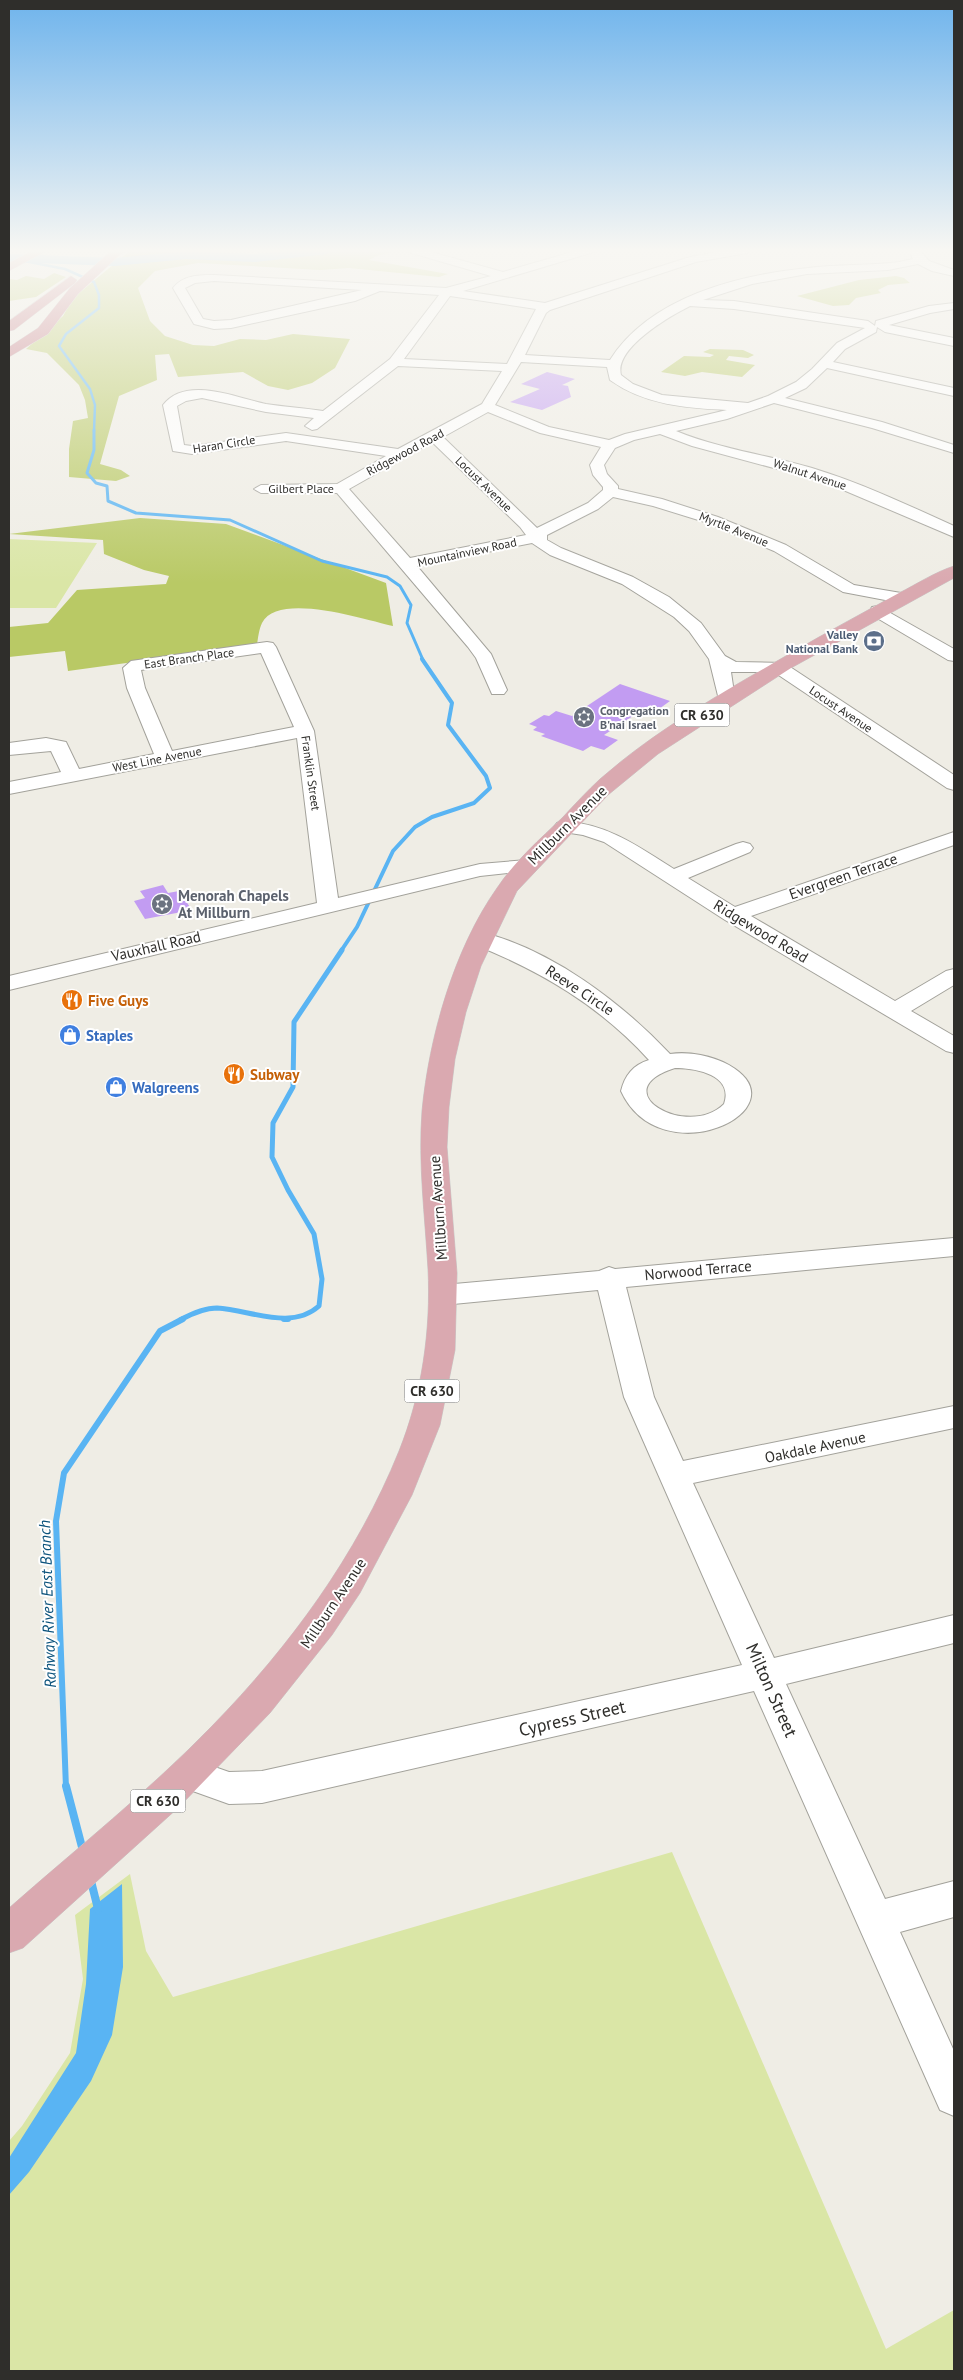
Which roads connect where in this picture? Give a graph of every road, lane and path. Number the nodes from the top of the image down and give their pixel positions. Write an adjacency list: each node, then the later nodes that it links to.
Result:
1 (616, 361): 5 (street)
2 (828, 361): 6 (street)
3 (395, 362): 4 (street); 11 (street)
4 (514, 363): 5 (street); 9 (street, Ridgewood Road)
5 (614, 364): 10 (street)
6 (825, 364): 7 (street); 8 (street)
7 (954, 392)
8 (773, 399): 10 (street); 16 (street)
9 (487, 407): 13 (street, Ridgewood Road); 15 (street)
10 (750, 407): 12 (street)
11 (326, 415): 14 (street); 14 (street, Haran Circle)
12 (662, 430): 15 (street); 21 (street, Walnut Avenue)
13 (435, 437): 17 (street, Ridgewood Road); 22 (street, Locust Avenue)
14 (295, 438): 17 (street)
15 (610, 445): 20 (street)
16 (954, 450)
17 (401, 454): 18 (street, Ridgewood Road)
18 (341, 488): 19 (street, Gilbert Place); 23 (street)
19 (261, 489)
20 (610, 492): 22 (street, Mountainview Road); 25 (street, Myrtle Avenue)
21 (954, 532)
22 (534, 536): 23 (street, Mountainview Road); 30 (street, Locust Avenue)
23 (405, 564): 32 (street)
24 (954, 571): 26 (main road, Millburn Avenue / CR 630)
25 (849, 589): 26 (street, Myrtle Avenue); 27 (street, Myrtle Avenue)
26 (901, 598): 27 (main road, Millburn Avenue / CR 630)
27 (873, 614): 29 (street); 31 (main road, Millburn Avenue / CR 630)
28 (267, 647): 34 (street, Franklin Street); 36 (street, East Branch Place)
29 (954, 656)
30 (719, 660): 31 (street); 33 (street, Locust Avenue)
31 (778, 667): 33 (main road, Millburn Avenue / CR 630); 38 (street, Locust Avenue)
32 (498, 690)
33 (726, 700): 40 (main road, Millburn Avenue / CR 630)
34 (305, 731): 36 (street, West Line Avenue); 46 (street, Franklin Street)
35 (9, 749): 37 (street)
36 (165, 758): 37 (street, West Line Avenue)
37 (72, 776): 39 (street, West Line Avenue)
38 (954, 784)
39 (9, 788)
40 (564, 828): 43 (main road, Millburn Avenue / CR 630); 44 (street, Ridgewood Road)
41 (954, 838): 47 (street, Evergreen Terrace)
42 (743, 848): 44 (street)
43 (527, 866): 45 (street); 48 (main road, Millburn Avenue / CR 630)
44 (674, 876): 47 (street, Ridgewood Road)
45 (392, 891): 46 (street, Vauxhall Road)
46 (339, 903): 50 (street, Vauxhall Road)
47 (733, 914): 51 (street, Ridgewood Road)
48 (481, 939): 53 (street, Reeve Circle); 56 (main road, Millburn Avenue / CR 630)
49 (954, 976): 51 (street)
50 (9, 983)
51 (894, 1011): 52 (street, Ridgewood Road)
52 (954, 1046)
53 (664, 1062)
54 (954, 1247): 55 (street, Norwood Terrace)
55 (609, 1278): 56 (street, Norwood Terrace); 58 (street, Milton Street)
56 (443, 1295): 61 (main road, Millburn Avenue / CR 630)
57 (954, 1417): 58 (street, Oakdale Avenue)
58 (675, 1474): 60 (street, Milton Street)
59 (954, 1629): 60 (street, Cypress Street)
60 (766, 1674): 61 (street, Cypress Street); 63 (street, Milton Street)
61 (189, 1774): 64 (main road, Millburn Avenue / CR 630)
62 (954, 1899): 63 (street)
63 (875, 1920): 65 (street, Milton Street)
64 (9, 1934)
65 (954, 2096)

